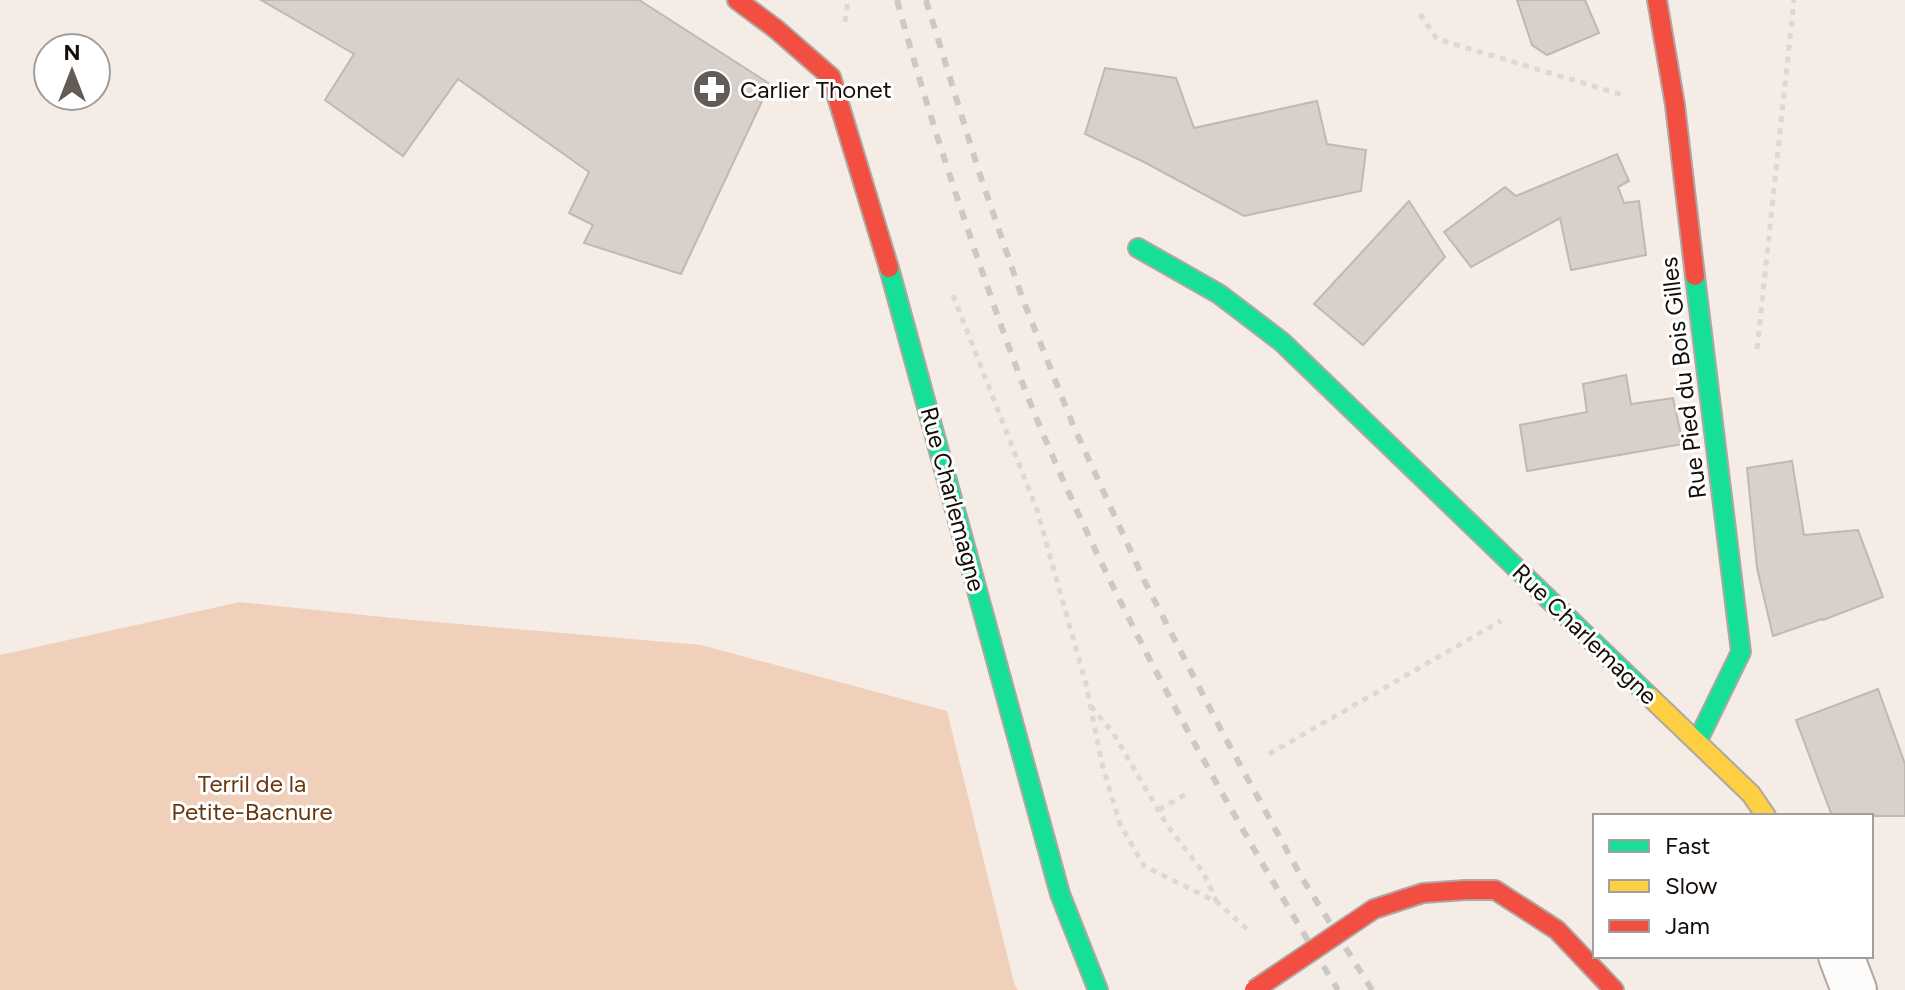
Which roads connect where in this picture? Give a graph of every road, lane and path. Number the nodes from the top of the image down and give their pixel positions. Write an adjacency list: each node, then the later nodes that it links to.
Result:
1 (737, 0): 7 (street, Rue Charlemagne)
2 (1657, 0): 5 (street, Rue Pied du Bois Gilles)
3 (1794, 0): 8 (path)
4 (1420, 14): 5 (path)
5 (1675, 105): 11 (street, Rue Pied du Bois Gilles)
6 (1138, 248): 9 (street, Rue Charlemagne)
7 (888, 263): 10 (path); 19 (street, Rue Charlemagne)
8 (1756, 362)
9 (1545, 596): 11 (street, Rue Charlemagne); 12 (path)
10 (1090, 705): 14 (path); 16 (path)
11 (1697, 742): 15 (street, Rue Charlemagne)
12 (1269, 754)
13 (1186, 794): 14 (path)
14 (1159, 810): 16 (path)
15 (1765, 814)
16 (1217, 902): 17 (path)
17 (1249, 931)
18 (1842, 958): 22 (street)
19 (1098, 990)
20 (1254, 990): 21 (street, bridge)
21 (1614, 990)
22 (1854, 990)

